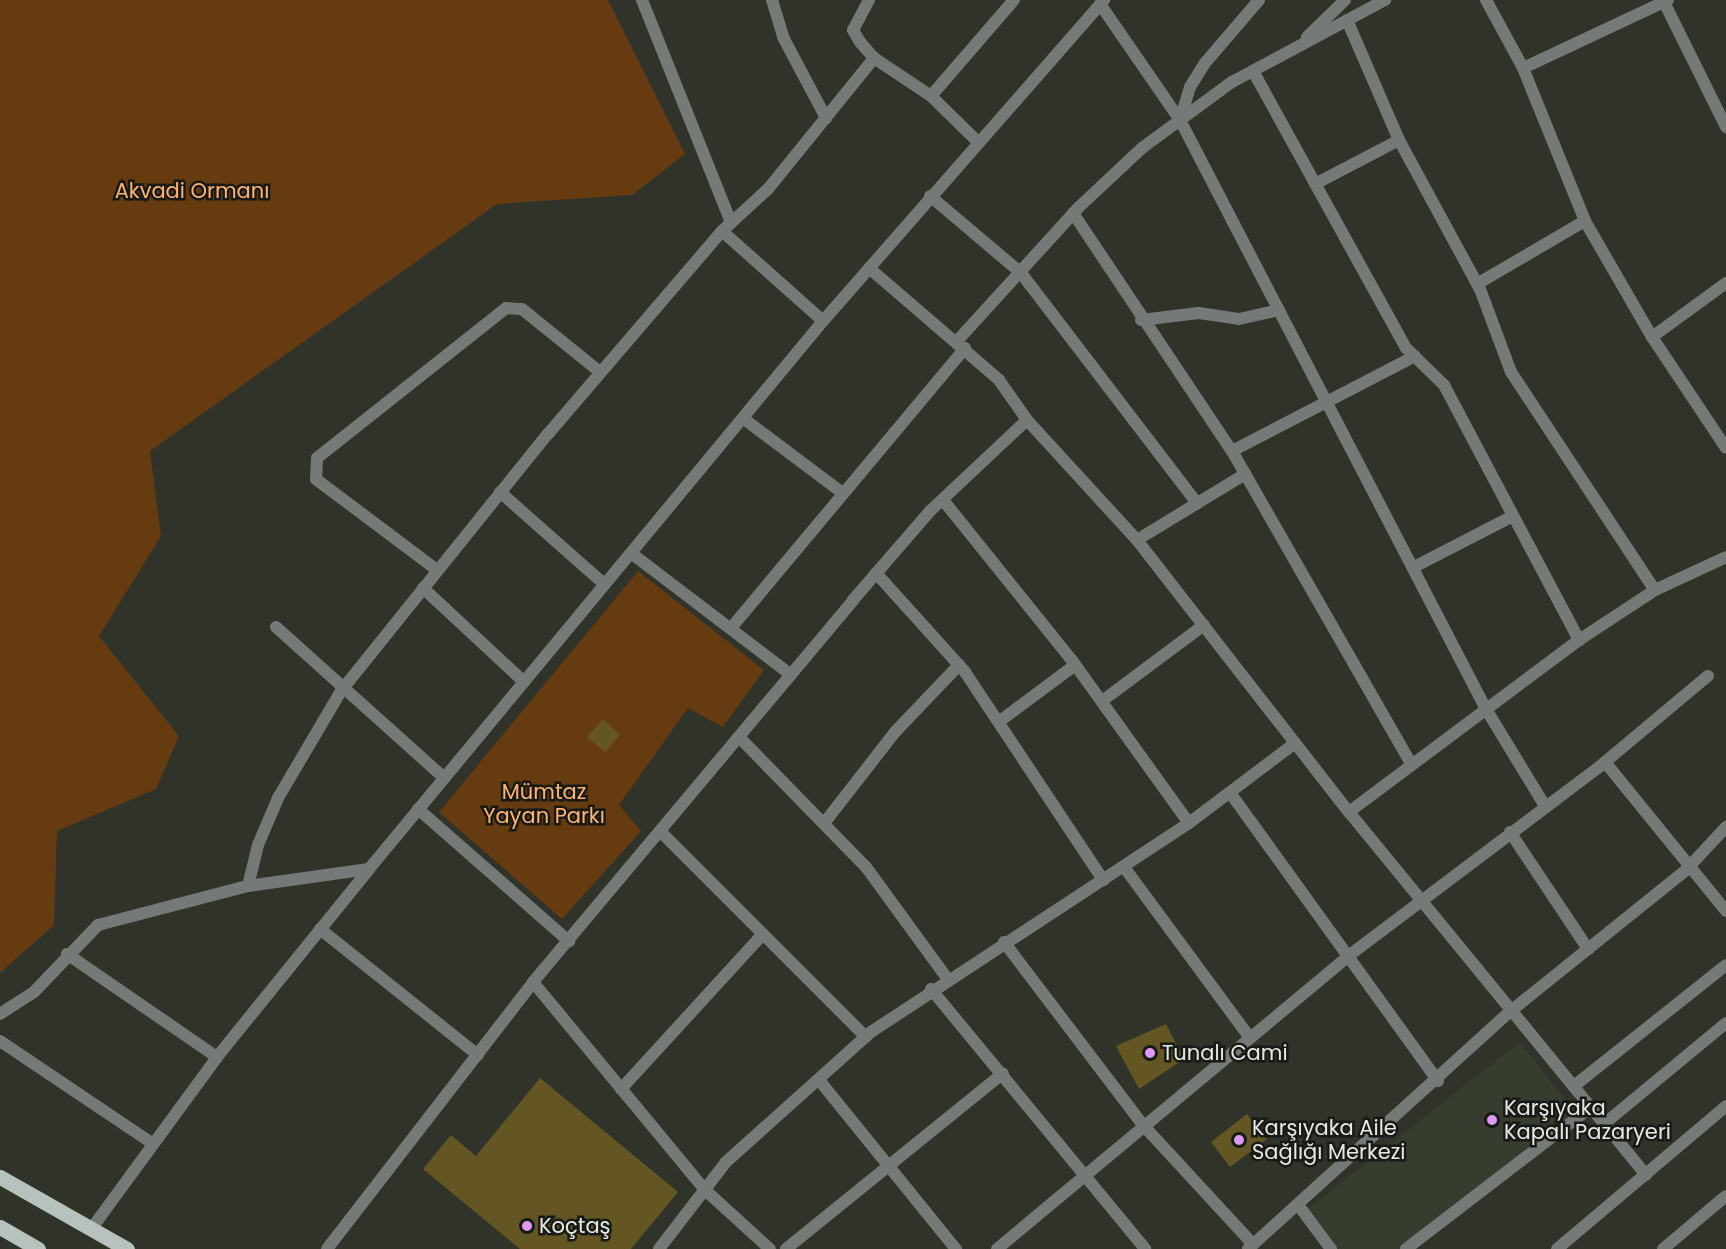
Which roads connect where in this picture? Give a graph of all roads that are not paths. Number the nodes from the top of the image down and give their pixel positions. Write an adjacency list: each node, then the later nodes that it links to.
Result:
1 (642, 0): 26 (street)
2 (772, 0): 17 (street)
3 (869, 0): 13 (street)
4 (1014, 0): 16 (street)
5 (1259, 0): 18 (street)
6 (1345, 0): 12 (street)
7 (1385, 0): 11 (street)
8 (1486, 0): 14 (street)
9 (1666, 1): 14 (street); 19 (street)
10 (1102, 2): 18 (street); 21 (street)
11 (1347, 20): 12 (street); 20 (street)
12 (1299, 46): 15 (street)
13 (874, 58): 16 (street); 17 (street)
14 (1523, 68): 25 (street)
15 (1252, 71): 18 (street); 22 (street)
16 (931, 96): 21 (street)
17 (826, 118): 26 (street)
18 (1180, 120): 24 (street); 31 (street)
19 (1726, 127)
20 (1399, 140): 22 (street); 30 (street)
21 (977, 141): 23 (street)
22 (1315, 184): 36 (street)
23 (930, 196): 27 (street); 28 (street)
24 (1073, 213): 28 (street); 32 (street)
25 (1585, 221): 30 (street); 34 (street)
26 (726, 227): 33 (street); 37 (street)
27 (868, 268): 33 (street); 35 (street)
28 (1021, 273): 35 (street); 47 (street)
29 (1726, 283): 34 (street)
30 (1477, 284): 57 (street)
31 (1279, 310): 32 (street); 38 (street)
32 (1141, 320): 42 (street)
33 (823, 321): 39 (street)
34 (1652, 337): 41 (street)
35 (962, 344): 40 (street); 44 (street)
36 (1415, 356): 38 (street); 48 (street)
37 (600, 372): 45 (street); 53 (street)
38 (1326, 401): 42 (street); 52 (street)
39 (744, 419): 44 (street); 50 (street)
40 (1027, 420): 46 (street); 49 (street)
41 (1726, 448)
42 (1232, 451): 43 (street)
43 (1245, 474): 47 (street); 73 (street)
44 (840, 491): 60 (street)
45 (500, 492): 53 (street); 55 (street)
46 (943, 500): 54 (street); 63 (street)
47 (1197, 503): 49 (street)
48 (1513, 516): 52 (street); 61 (street)
49 (1137, 540): 58 (street)
50 (631, 553): 55 (street); 60 (street)
51 (1726, 557): 57 (street)
52 (1414, 567): 69 (street)
53 (437, 570): 56 (street)
54 (876, 573): 62 (street); 64 (street)
55 (604, 584): 66 (street)
56 (423, 588): 66 (street); 67 (street)
57 (1655, 590): 61 (street)
58 (1204, 626): 68 (street); 72 (street)
59 (276, 627): 67 (street)
60 (731, 628): 64 (street)
61 (1579, 640): 69 (street)
62 (959, 665): 70 (street); 80 (street)
63 (1075, 665): 68 (street); 70 (street)
64 (791, 675): 71 (street)
65 (1708, 676): 74 (street)
66 (524, 682): 75 (street)
67 (341, 691): 75 (street); 89 (street)
68 (1102, 701): 81 (street)
69 (1486, 709): 73 (street); 77 (street)
70 (1000, 721): 88 (street)
71 (740, 738): 80 (street); 83 (street)
72 (1295, 743): 76 (street); 79 (street)
73 (1410, 762): 79 (street)
74 (1605, 762): 77 (street); 87 (street)
75 (444, 778): 78 (street)
76 (1231, 794): 81 (street); 98 (street)
77 (1545, 806): 84 (street)
78 (418, 809): 86 (street); 94 (street)
79 (1349, 812): 90 (street)
80 (825, 822): 100 (street)
81 (1189, 823): 85 (street)
82 (1726, 827): 87 (street)
83 (662, 832): 93 (street); 94 (street)
84 (1510, 832): 90 (street); 96 (street)
85 (1124, 867): 88 (street); 107 (street)
86 (369, 868): 89 (street); 92 (street)
87 (1687, 869): 91 (street); 96 (street)
88 (1103, 880): 95 (street)
89 (248, 886): 97 (street)
90 (1421, 899): 98 (street); 103 (street)
91 (1726, 911)
92 (320, 929): 109 (street); 110 (street)
93 (763, 934): 106 (street); 115 (street)
94 (569, 941): 101 (street)
95 (1004, 942): 100 (street); 119 (street)
96 (1588, 949): 103 (street)
97 (67, 954): 104 (street); 110 (street)
98 (1347, 957): 107 (street); 113 (street)
99 (1726, 965): 114 (street)
100 (946, 978): 102 (street)
101 (533, 982): 109 (street); 115 (street)
102 (931, 989): 106 (street); 111 (street)
103 (1512, 1010): 113 (street); 114 (street)
104 (0, 1014)
105 (1726, 1023): 118 (street)
106 (866, 1037): 112 (street)
107 (1250, 1038): 119 (street)
108 (0, 1041): 120 (street)
109 (478, 1055): 133 (street)
110 (217, 1058): 120 (street)
111 (1003, 1073): 121 (street); 124 (street)
112 (819, 1080): 121 (street); 125 (street)
113 (1438, 1081): 127 (street)
114 (1574, 1086): 117 (street)
115 (621, 1089): 125 (street)
116 (1726, 1106): 122 (street)
117 (1591, 1107): 118 (street); 141 (street)
118 (1604, 1124): 122 (street)
119 (1143, 1125): 124 (street); 130 (street)
120 (153, 1144): 129 (street)
121 (892, 1165): 136 (street); 137 (street)
122 (1646, 1175): 142 (street)
123 (0, 1177): 129 (main road)
124 (1084, 1178): 138 (street); 139 (street)
125 (704, 1189): 134 (street); 135 (street)
126 (1726, 1196): 143 (street)
127 (1299, 1206): 130 (street); 140 (street)
128 (0, 1227): 131 (main road)
129 (92, 1228): 132 (main road)
130 (1250, 1247)
131 (38, 1249)
132 (127, 1249)
133 (327, 1249)
134 (659, 1249)
135 (770, 1249)
136 (786, 1249)
137 (956, 1249)
138 (997, 1249)
139 (1145, 1249)
140 (1331, 1249)
141 (1406, 1249)
142 (1557, 1249)
143 (1663, 1249)

